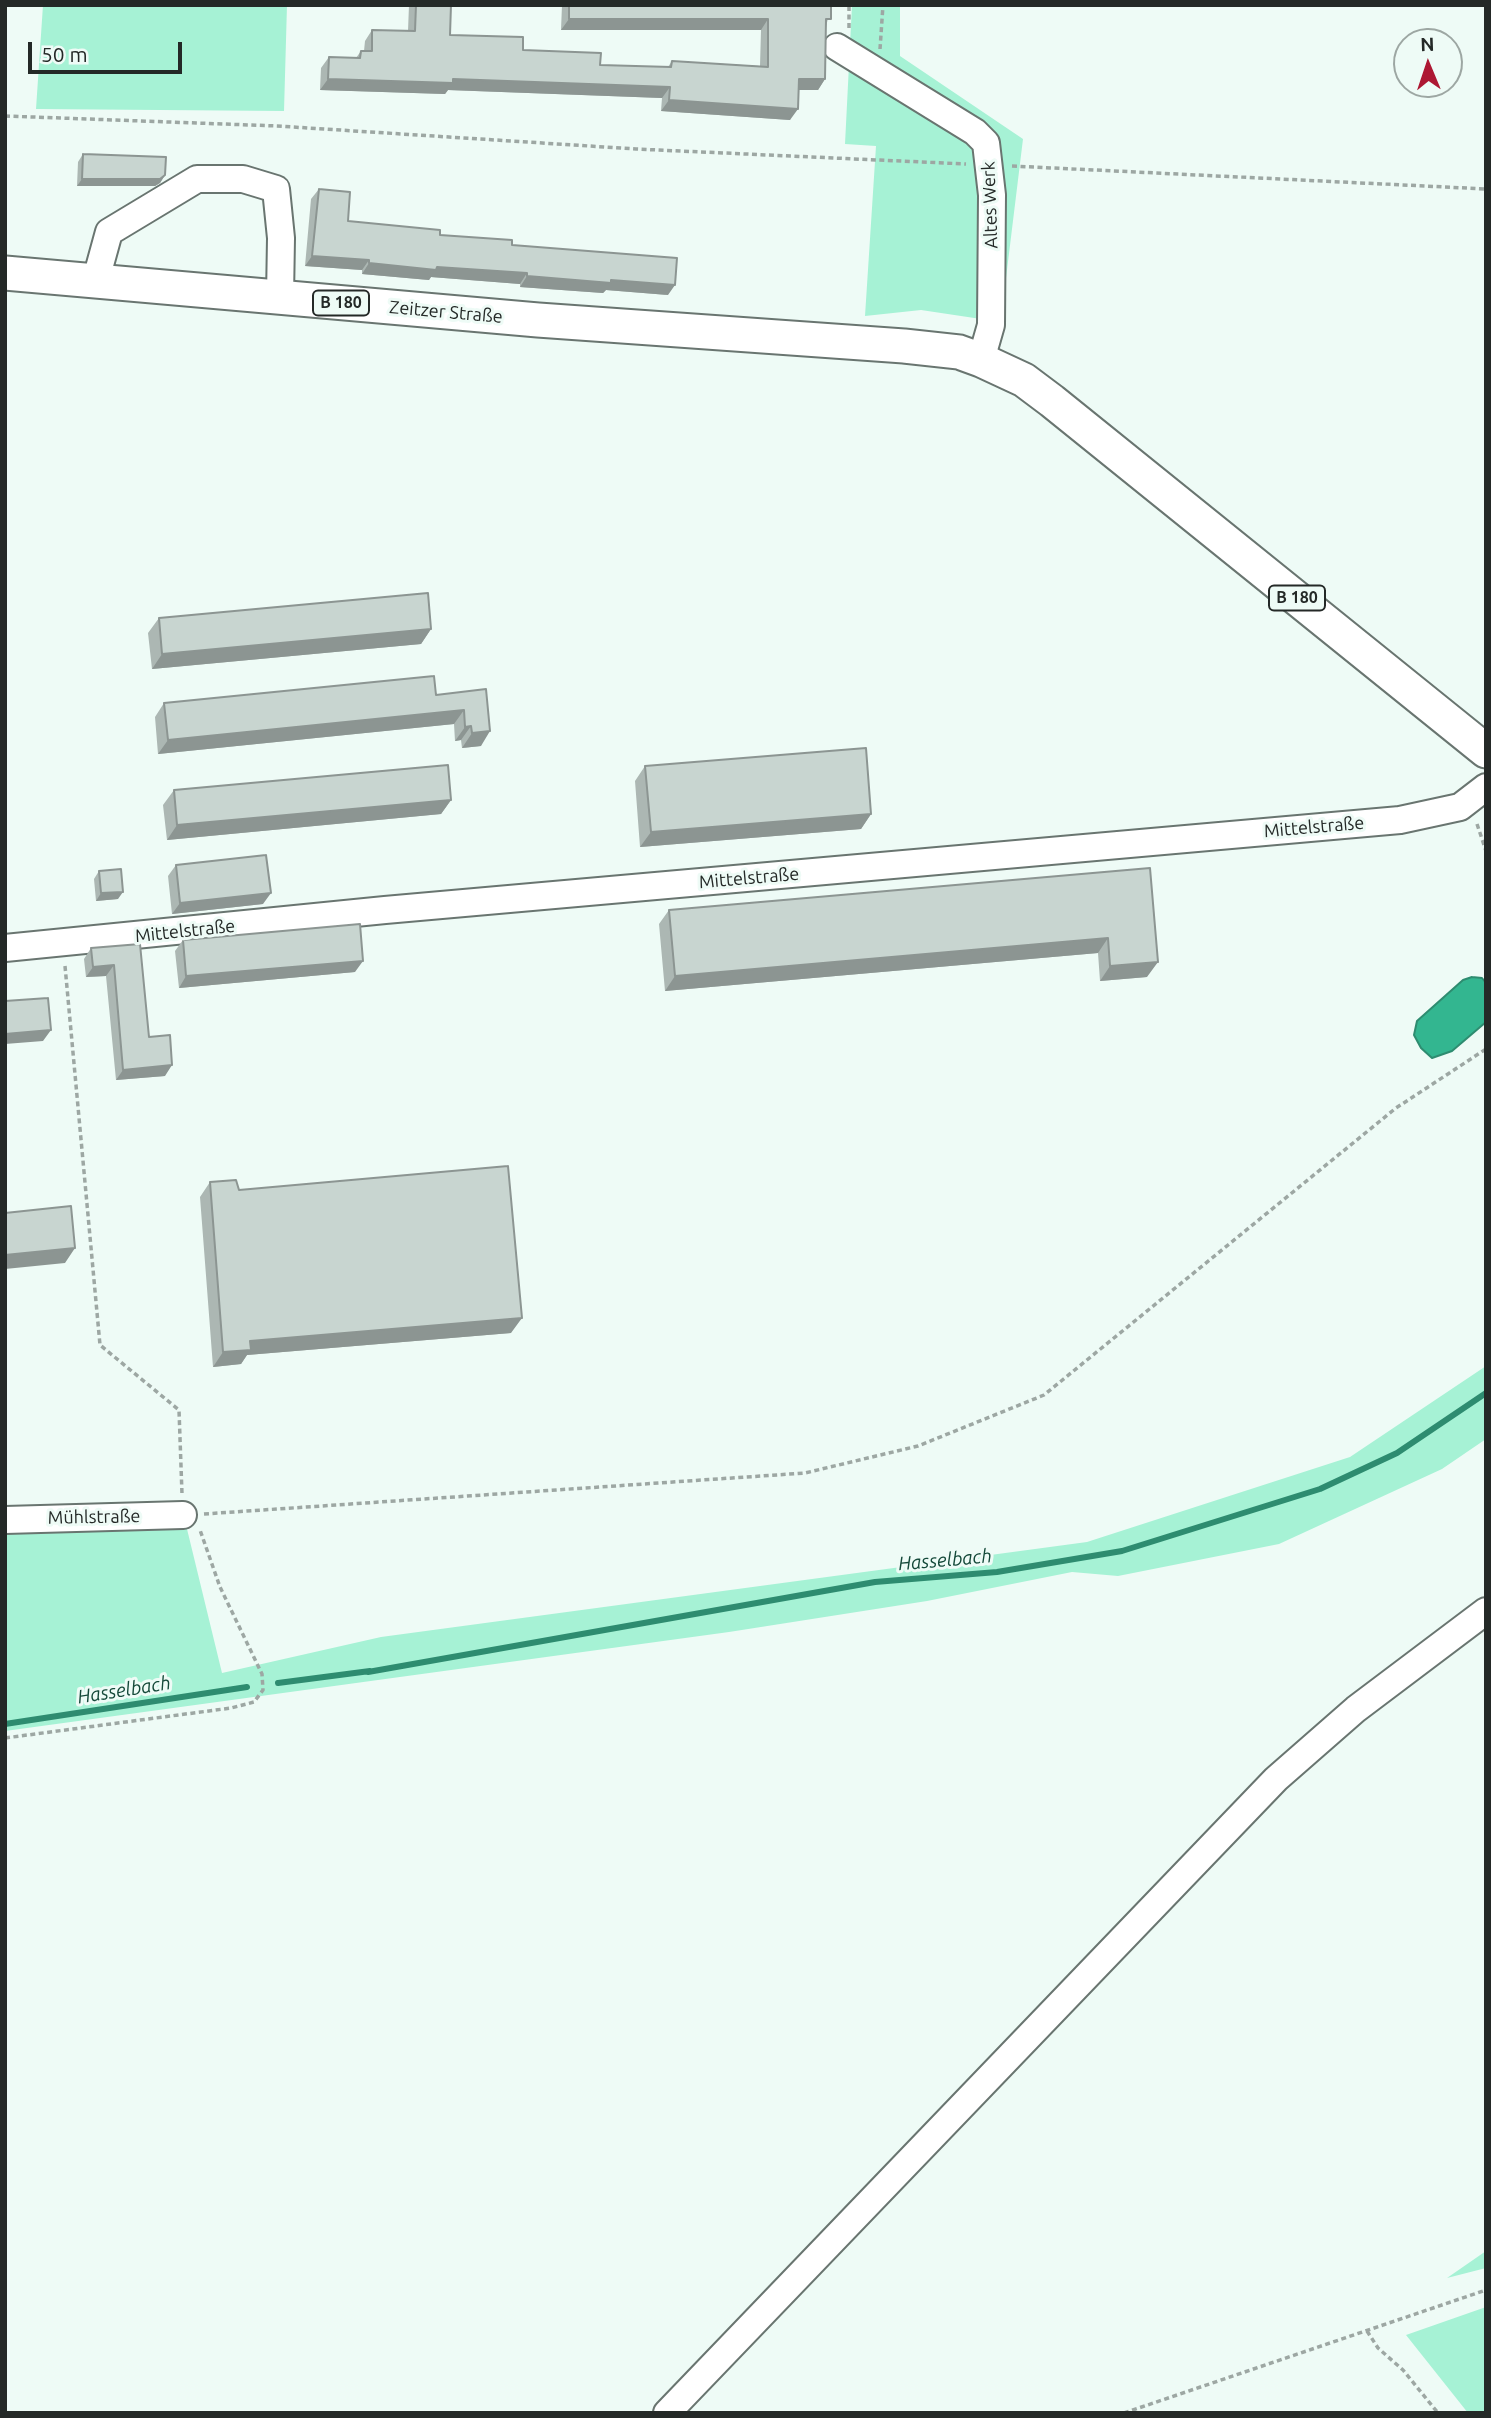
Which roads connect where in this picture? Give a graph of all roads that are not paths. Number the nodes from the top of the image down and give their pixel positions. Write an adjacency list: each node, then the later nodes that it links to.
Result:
1 (837, 47): 5 (street, Altes Werk)
2 (5, 273): 3 (main road, Zeitzer Straße / B 180)
3 (95, 283): 4 (main road, Zeitzer Straße / B 180); 4 (street)
4 (280, 297): 5 (main road, Zeitzer Straße / B 180)
5 (982, 360): 6 (main road, B 180)
6 (1486, 751)
7 (1486, 787): 8 (street, Mittelstraße)
8 (5, 948)
9 (189, 1515): 10 (street, Mühlstraße)
10 (5, 1520)
11 (1486, 1611): 12 (street)
12 (667, 2413)

